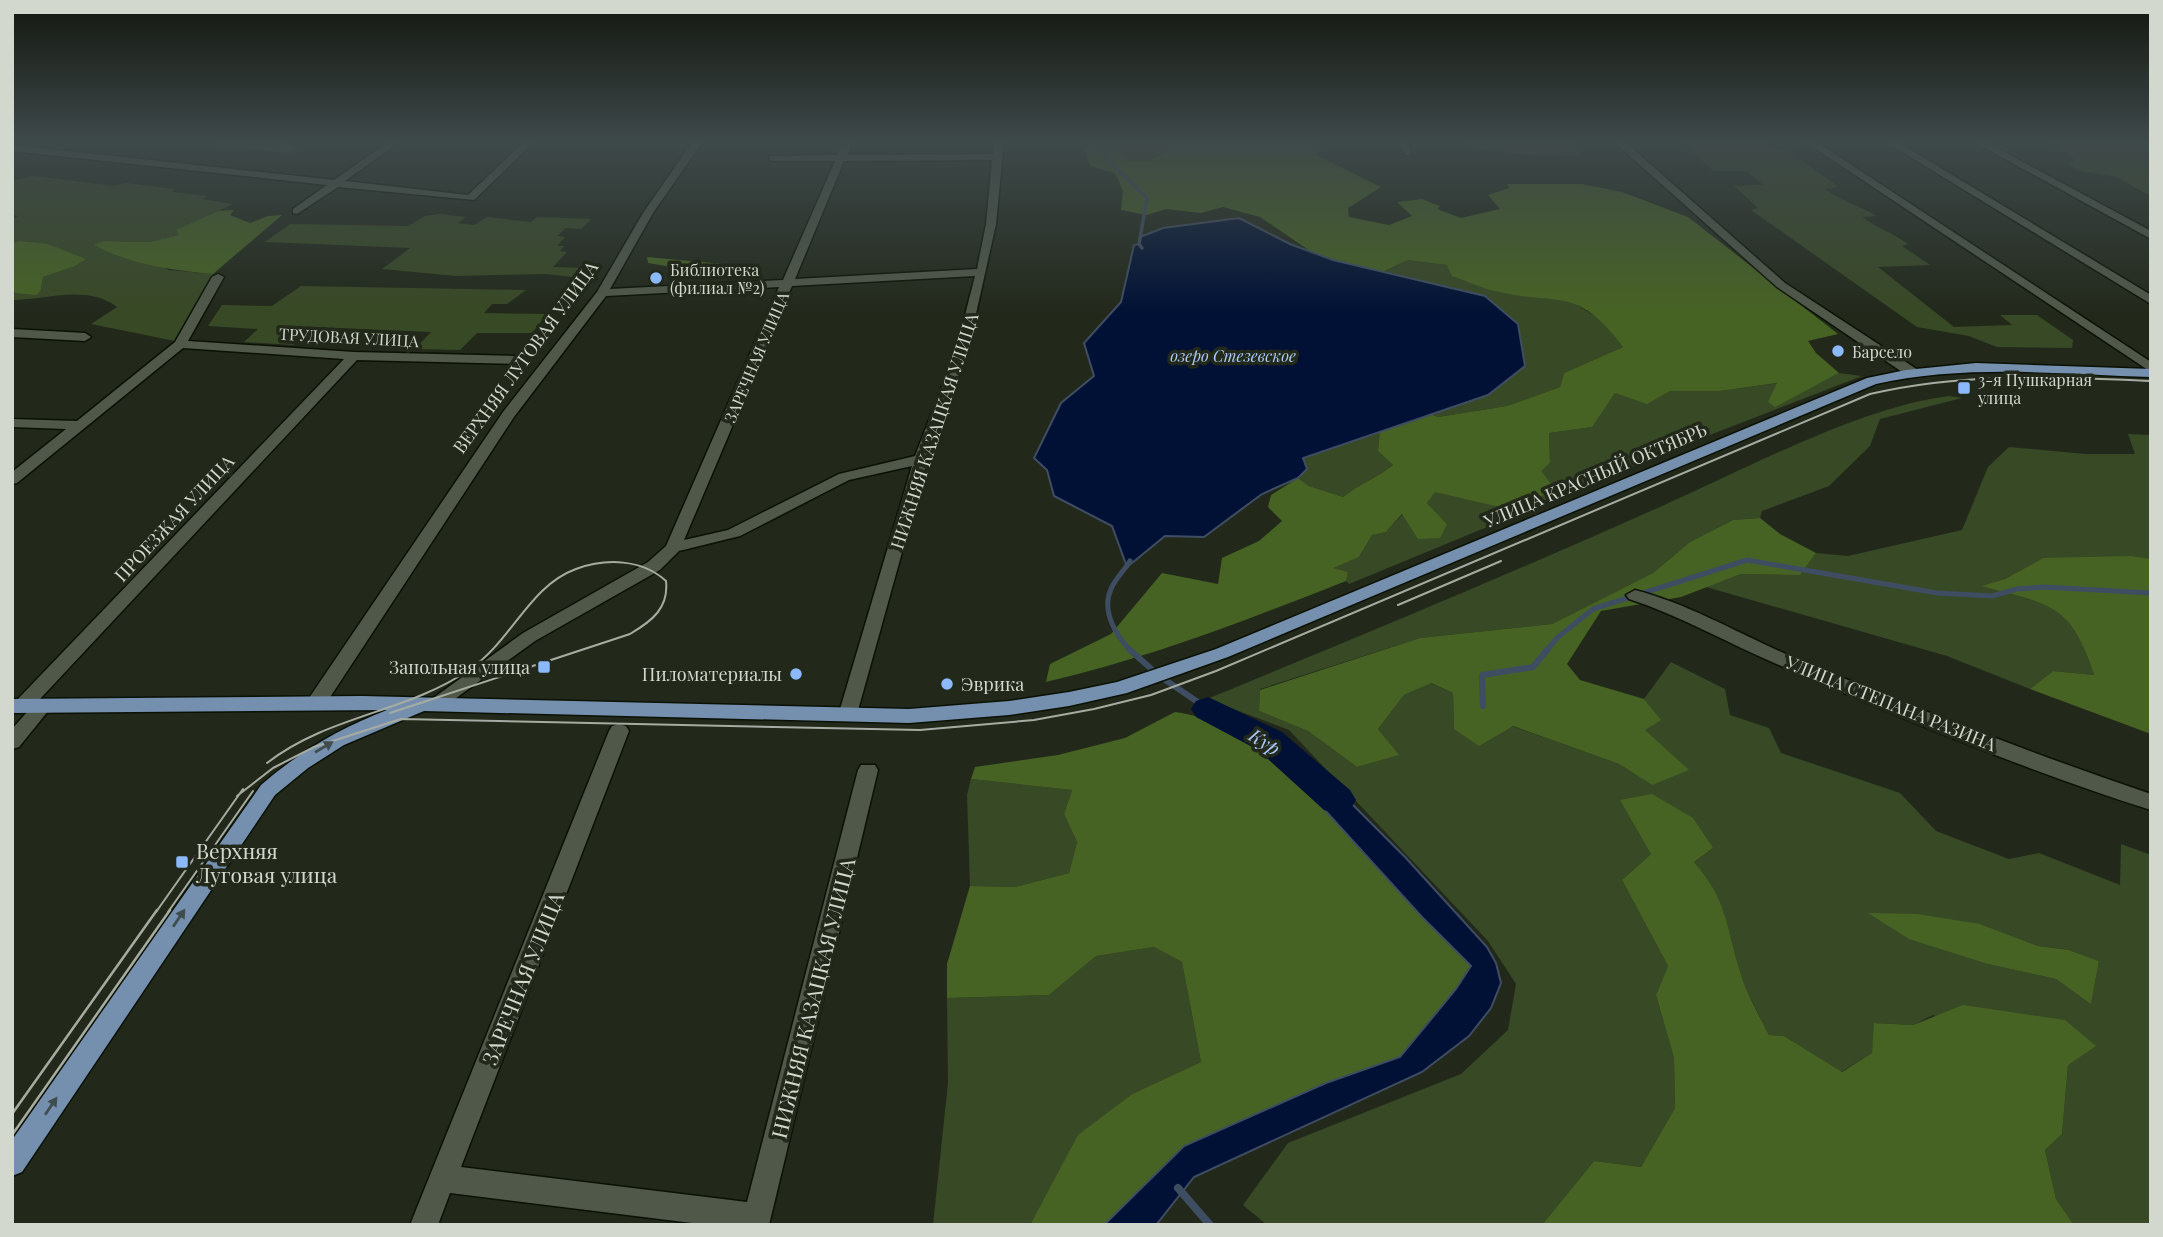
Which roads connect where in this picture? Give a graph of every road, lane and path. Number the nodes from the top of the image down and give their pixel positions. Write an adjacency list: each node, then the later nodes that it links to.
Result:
1 (314, 199): 9 (street)
2 (659, 199): 14 (street, ВЕРХНЯЯ ЛУГОВАЯ УЛИЦА)
3 (823, 199): 13 (street, ЗАРЕЧНАЯ УЛИЦА)
4 (993, 199): 11 (street, НИЖНЯЯ КАЗАЦКАЯ УЛИЦА)
5 (1683, 199): 22 (street)
6 (1896, 199): 21 (street)
7 (1984, 199): 15 (street)
8 (2083, 199): 10 (street)
9 (297, 211)
10 (2151, 236)
11 (982, 272): 13 (street); 26 (street, НИЖНЯЯ КАЗАЦКАЯ УЛИЦА)
12 (218, 277): 18 (street)
13 (788, 285): 14 (street); 28 (street, ЗАРЕЧНАЯ УЛИЦА)
14 (602, 293): 30 (street, ВЕРХНЯЯ ЛУГОВАЯ УЛИЦА)
15 (2151, 300)
16 (12, 332): 17 (street)
17 (85, 337)
18 (180, 344): 19 (street, ТРУДОВАЯ УЛИЦА); 25 (street)
19 (354, 356): 20 (street, ТРУДОВАЯ УЛИЦА); 33 (street, ПРОЕЗЖАЯ УЛИЦА)
20 (516, 360)
21 (2151, 368)
22 (1913, 373): 23 (main road, УЛИЦА КРАСНЫЙ ОКТЯБРЬ); 34 (main road, УЛИЦА КРАСНЫЙ ОКТЯБРЬ)
23 (2151, 373)
24 (12, 423): 25 (street)
25 (80, 425): 27 (street)
26 (921, 459): 28 (street); 34 (street, НИЖНЯЯ КАЗАЦКАЯ УЛИЦА)
27 (12, 480)
28 (673, 548): 31 (street, ЗАРЕЧНАЯ УЛИЦА)
29 (1635, 595): 38 (street, УЛИЦА СТЕПАНА РАЗИНА)
30 (316, 703): 31 (main road); 32 (main road)
31 (433, 704): 34 (main road); 39 (main road, one-way to 31)
32 (44, 705): 33 (main road); 36 (street)
33 (17, 706)
34 (848, 716)
35 (619, 732): 40 (street, ЗАРЕЧНАЯ УЛИЦА)
36 (12, 742)
37 (868, 770): 41 (street, НИЖНЯЯ КАЗАЦКАЯ УЛИЦА)
38 (2151, 802)
39 (12, 1163)
40 (442, 1178): 41 (street); 42 (street, ЗАРЕЧНАЯ УЛИЦА)
41 (756, 1221)
42 (424, 1225)

